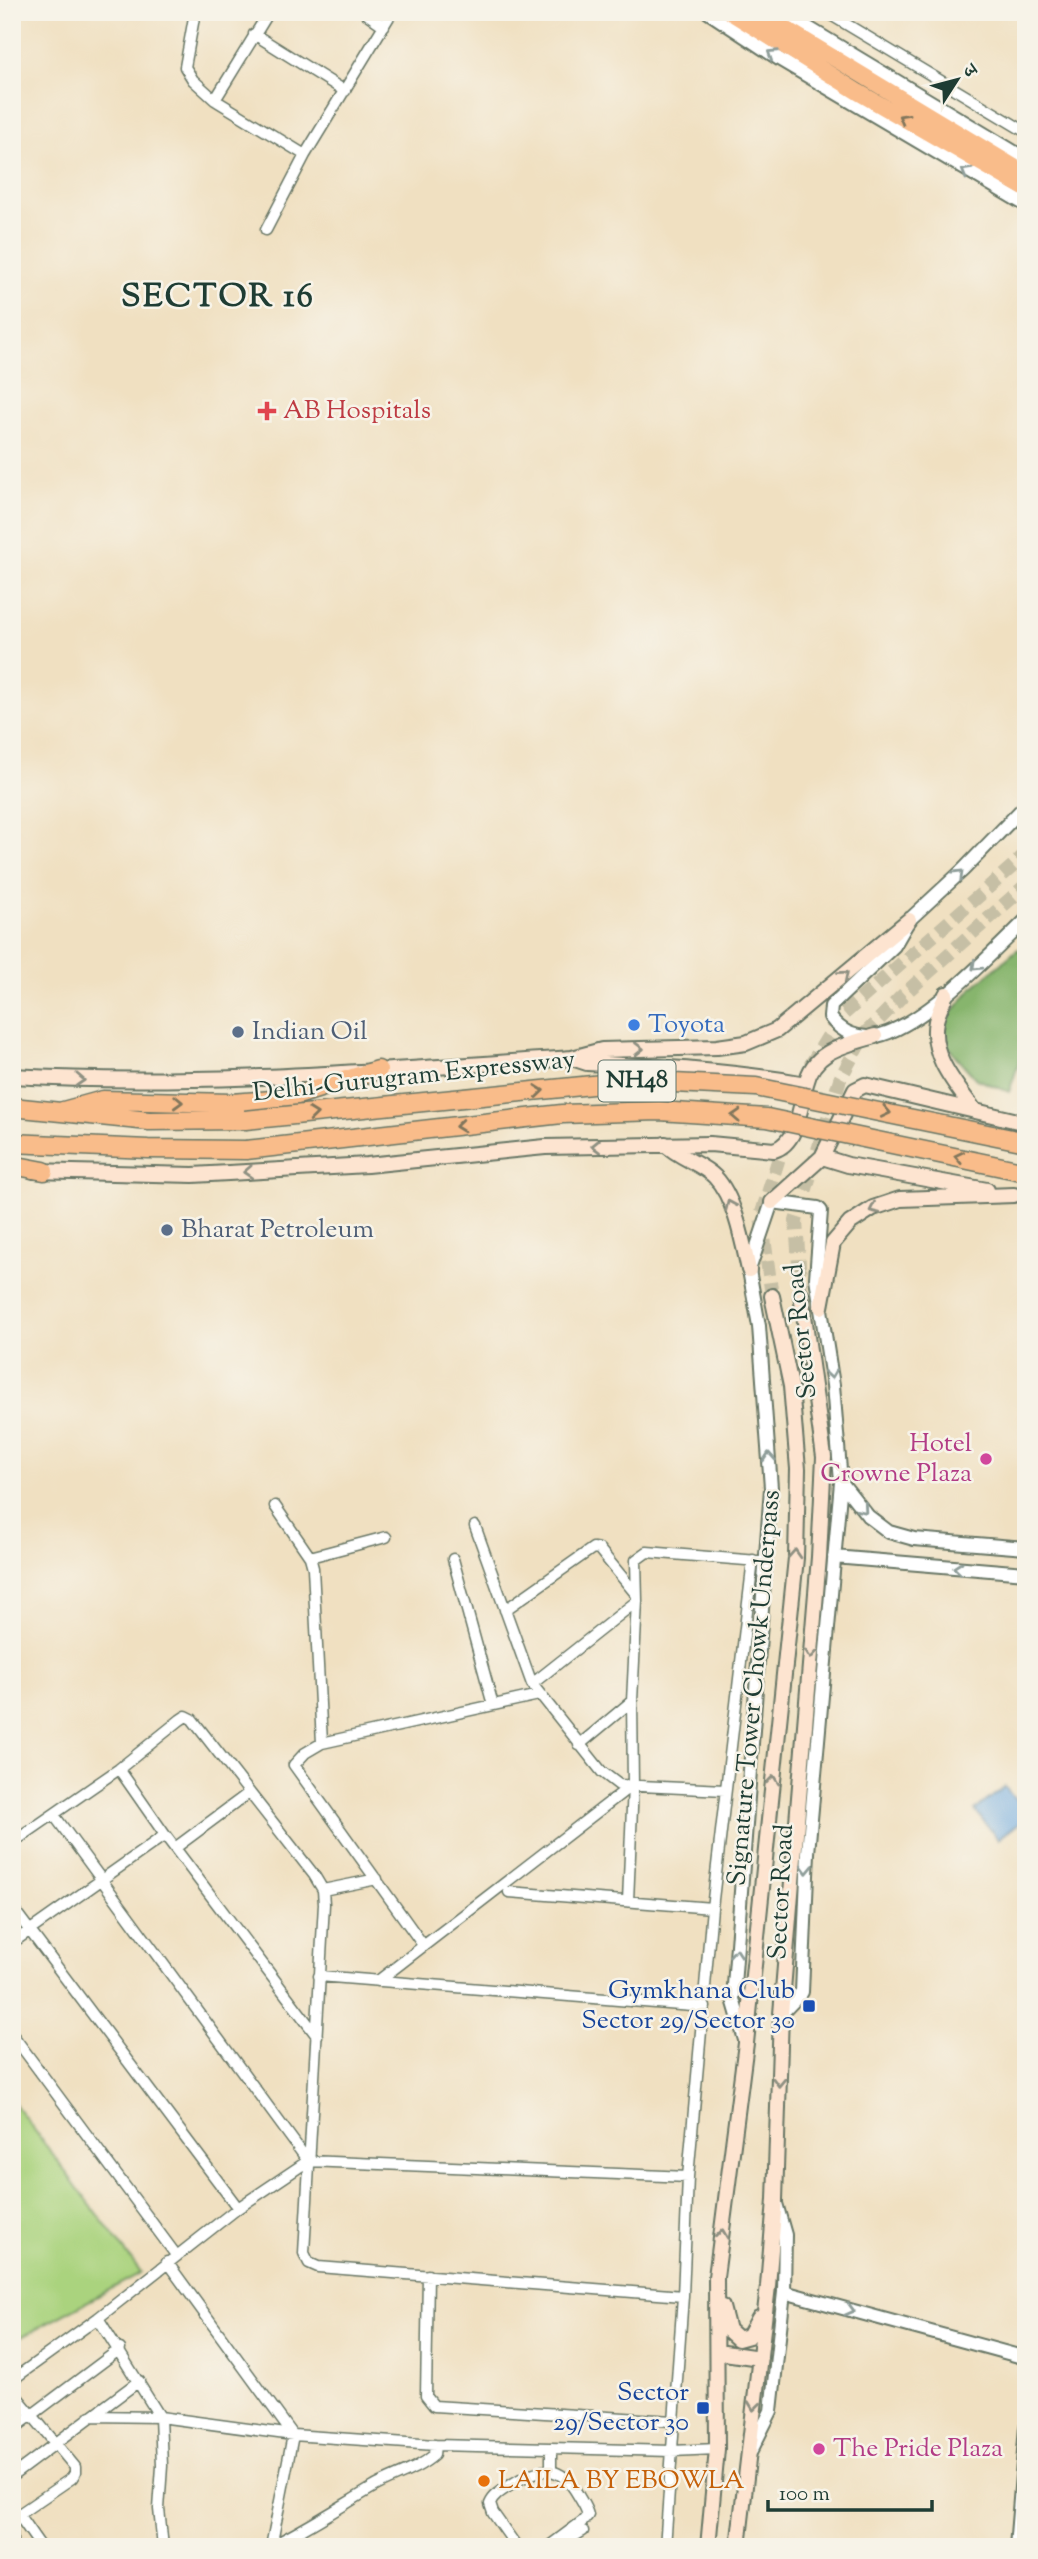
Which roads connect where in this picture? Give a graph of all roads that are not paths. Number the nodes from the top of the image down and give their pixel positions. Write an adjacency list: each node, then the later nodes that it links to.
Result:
1 (195, 12): 15 (street)
2 (269, 12): 13 (street)
3 (364, 12): 10 (street)
4 (392, 12): 10 (street)
5 (708, 12): 21 (street, one-way to 5)
6 (730, 12): 11 (main road)
7 (758, 12): 11 (main road)
8 (802, 12): 12 (street)
9 (826, 12): 16 (street)
10 (384, 26): 14 (street)
11 (778, 26): 12 (street); 19 (main road); 20 (main road, one-way to 11)
12 (810, 29): 18 (street)
13 (254, 34): 14 (street); 15 (street)
14 (345, 91): 17 (street)
15 (215, 100): 17 (street)
16 (1026, 132)
17 (305, 155): 22 (street)
18 (1026, 159)
19 (1026, 174)
20 (1026, 189)
21 (1026, 205)
22 (266, 230)
23 (1026, 805): 24 (street, one-way to 23)
24 (909, 920): 27 (street); 28 (main road, one-way to 24)
25 (1026, 920): 26 (street, one-way to 26)
26 (946, 994): 27 (street); 34 (main road)
27 (876, 1036): 31 (main road)
28 (572, 1058): 29 (main road); 31 (main road)
29 (378, 1070): 30 (main road, one-way to 29); 33 (highway, one-way to 29)
30 (12, 1076)
31 (806, 1084): 38 (main road)
32 (12, 1107): 33 (highway, Delhi-Gurugram Expressway / NH48)
33 (63, 1111): 36 (highway, Delhi-Gurugram Expressway / NH48, one-way to 36, bridge)
34 (975, 1111): 35 (main road); 39 (main road)
35 (1026, 1123)
36 (1026, 1142)
37 (12, 1143): 43 (highway, Delhi-Gurugram Expressway / NH48, one-way to 37, bridge)
38 (665, 1144): 42 (main road, one-way to 42); 46 (main road, one-way to 38)
39 (822, 1157): 44 (main road); 45 (main road)
40 (12, 1165): 42 (highway)
41 (12, 1171): 42 (main road)
42 (44, 1171)
43 (1026, 1172)
44 (1020, 1196): 49 (main road, one-way to 49)
45 (772, 1202): 46 (street, Sector Road); 49 (street, Sector Road)
46 (749, 1270): 58 (street, Sector Road, one-way to 46)
47 (801, 1294): 89 (main road, Signature Tower Chowk Underpass, one-way to 89)
48 (772, 1296): 92 (main road, Signature Tower Chowk Underpass, one-way to 48)
49 (821, 1307): 50 (street, Sector Road, one-way to 50)
50 (841, 1482): 54 (street, one-way to 54); 56 (street, Sector Road)
51 (275, 1506): 55 (street)
52 (475, 1526): 61 (street)
53 (386, 1537): 55 (street)
54 (1026, 1548)
55 (310, 1557): 66 (street)
56 (834, 1558): 59 (street, one-way to 56); 89 (street, Sector Road, one-way to 89)
57 (453, 1559): 65 (street)
58 (759, 1561): 60 (street); 70 (street); 92 (street, Sector Road, one-way to 58)
59 (1026, 1573)
60 (637, 1598): 61 (street); 62 (street); 64 (street)
61 (505, 1610): 62 (street)
62 (532, 1685): 63 (street)
63 (539, 1695): 65 (street); 67 (street)
64 (632, 1702): 67 (street); 69 (street)
65 (493, 1705): 66 (street)
66 (322, 1743): 76 (street)
67 (579, 1745): 69 (street)
68 (119, 1769): 71 (street); 72 (street); 73 (street)
69 (633, 1785): 70 (street); 80 (street); 85 (street)
70 (725, 1790): 82 (street)
71 (248, 1793): 75 (street); 78 (street)
72 (54, 1815): 74 (street); 77 (street)
73 (165, 1835): 75 (street); 77 (street)
74 (12, 1843)
75 (175, 1848): 91 (street)
76 (377, 1879): 78 (street); 85 (street)
77 (101, 1880): 83 (street); 93 (street)
78 (323, 1890): 86 (street)
79 (509, 1892): 80 (street)
80 (628, 1901): 82 (street)
81 (12, 1907): 83 (street)
82 (712, 1908): 88 (street)
83 (29, 1931): 84 (street); 96 (street)
84 (12, 1943)
85 (423, 1945): 87 (street)
86 (319, 1976): 87 (street); 91 (street)
87 (377, 1981): 88 (street)
88 (705, 2007): 94 (street)
89 (781, 2014): 95 (main road, one-way to 95)
90 (12, 2034): 97 (street)
91 (317, 2036): 93 (street)
92 (746, 2043): 99 (main road, Sector Road, one-way to 92)
93 (308, 2161): 94 (street); 96 (street); 98 (street)
94 (688, 2177): 102 (street)
95 (775, 2200): 100 (main road); 101 (street)
96 (238, 2208): 97 (street)
97 (172, 2258): 103 (street); 117 (street)
98 (428, 2275): 102 (street); 114 (street)
99 (716, 2277): 100 (main road); 105 (main road, Sector Road)
100 (768, 2286): 106 (main road)
101 (784, 2292): 107 (street, one-way to 107); 123 (street)
102 (683, 2296): 114 (street)
103 (98, 2318): 104 (street); 108 (street)
104 (120, 2350): 109 (street); 111 (street)
105 (717, 2352): 106 (main road); 121 (main road, Sector Road)
106 (760, 2358): 123 (main road, one-way to 123)
107 (1026, 2358)
108 (12, 2380)
109 (139, 2381): 112 (street); 113 (street)
110 (12, 2391): 111 (street)
111 (32, 2416): 116 (street); 118 (street)
112 (91, 2416): 113 (street); 118 (street)
113 (159, 2417): 117 (street); 131 (street)
114 (673, 2421): 122 (street)
115 (1026, 2427): 139 (street)
116 (12, 2430)
117 (293, 2435): 119 (street); 132 (street)
118 (54, 2444): 125 (street); 126 (street)
119 (435, 2445): 120 (street); 132 (street)
120 (551, 2448): 122 (street); 124 (street)
121 (717, 2449): 122 (street); 137 (main road, Sector Road)
122 (671, 2451): 136 (street)
123 (748, 2458): 138 (main road)
124 (551, 2470): 133 (street); 134 (street)
125 (12, 2476)
126 (15, 2516): 130 (street)
127 (583, 2531): 135 (street)
128 (12, 2533): 129 (street)
129 (12, 2541)
130 (41, 2547)
131 (163, 2547)
132 (270, 2547)
133 (517, 2547)
134 (548, 2547)
135 (557, 2547)
136 (665, 2547)
137 (708, 2547)
138 (738, 2547)
139 (1016, 2547)

